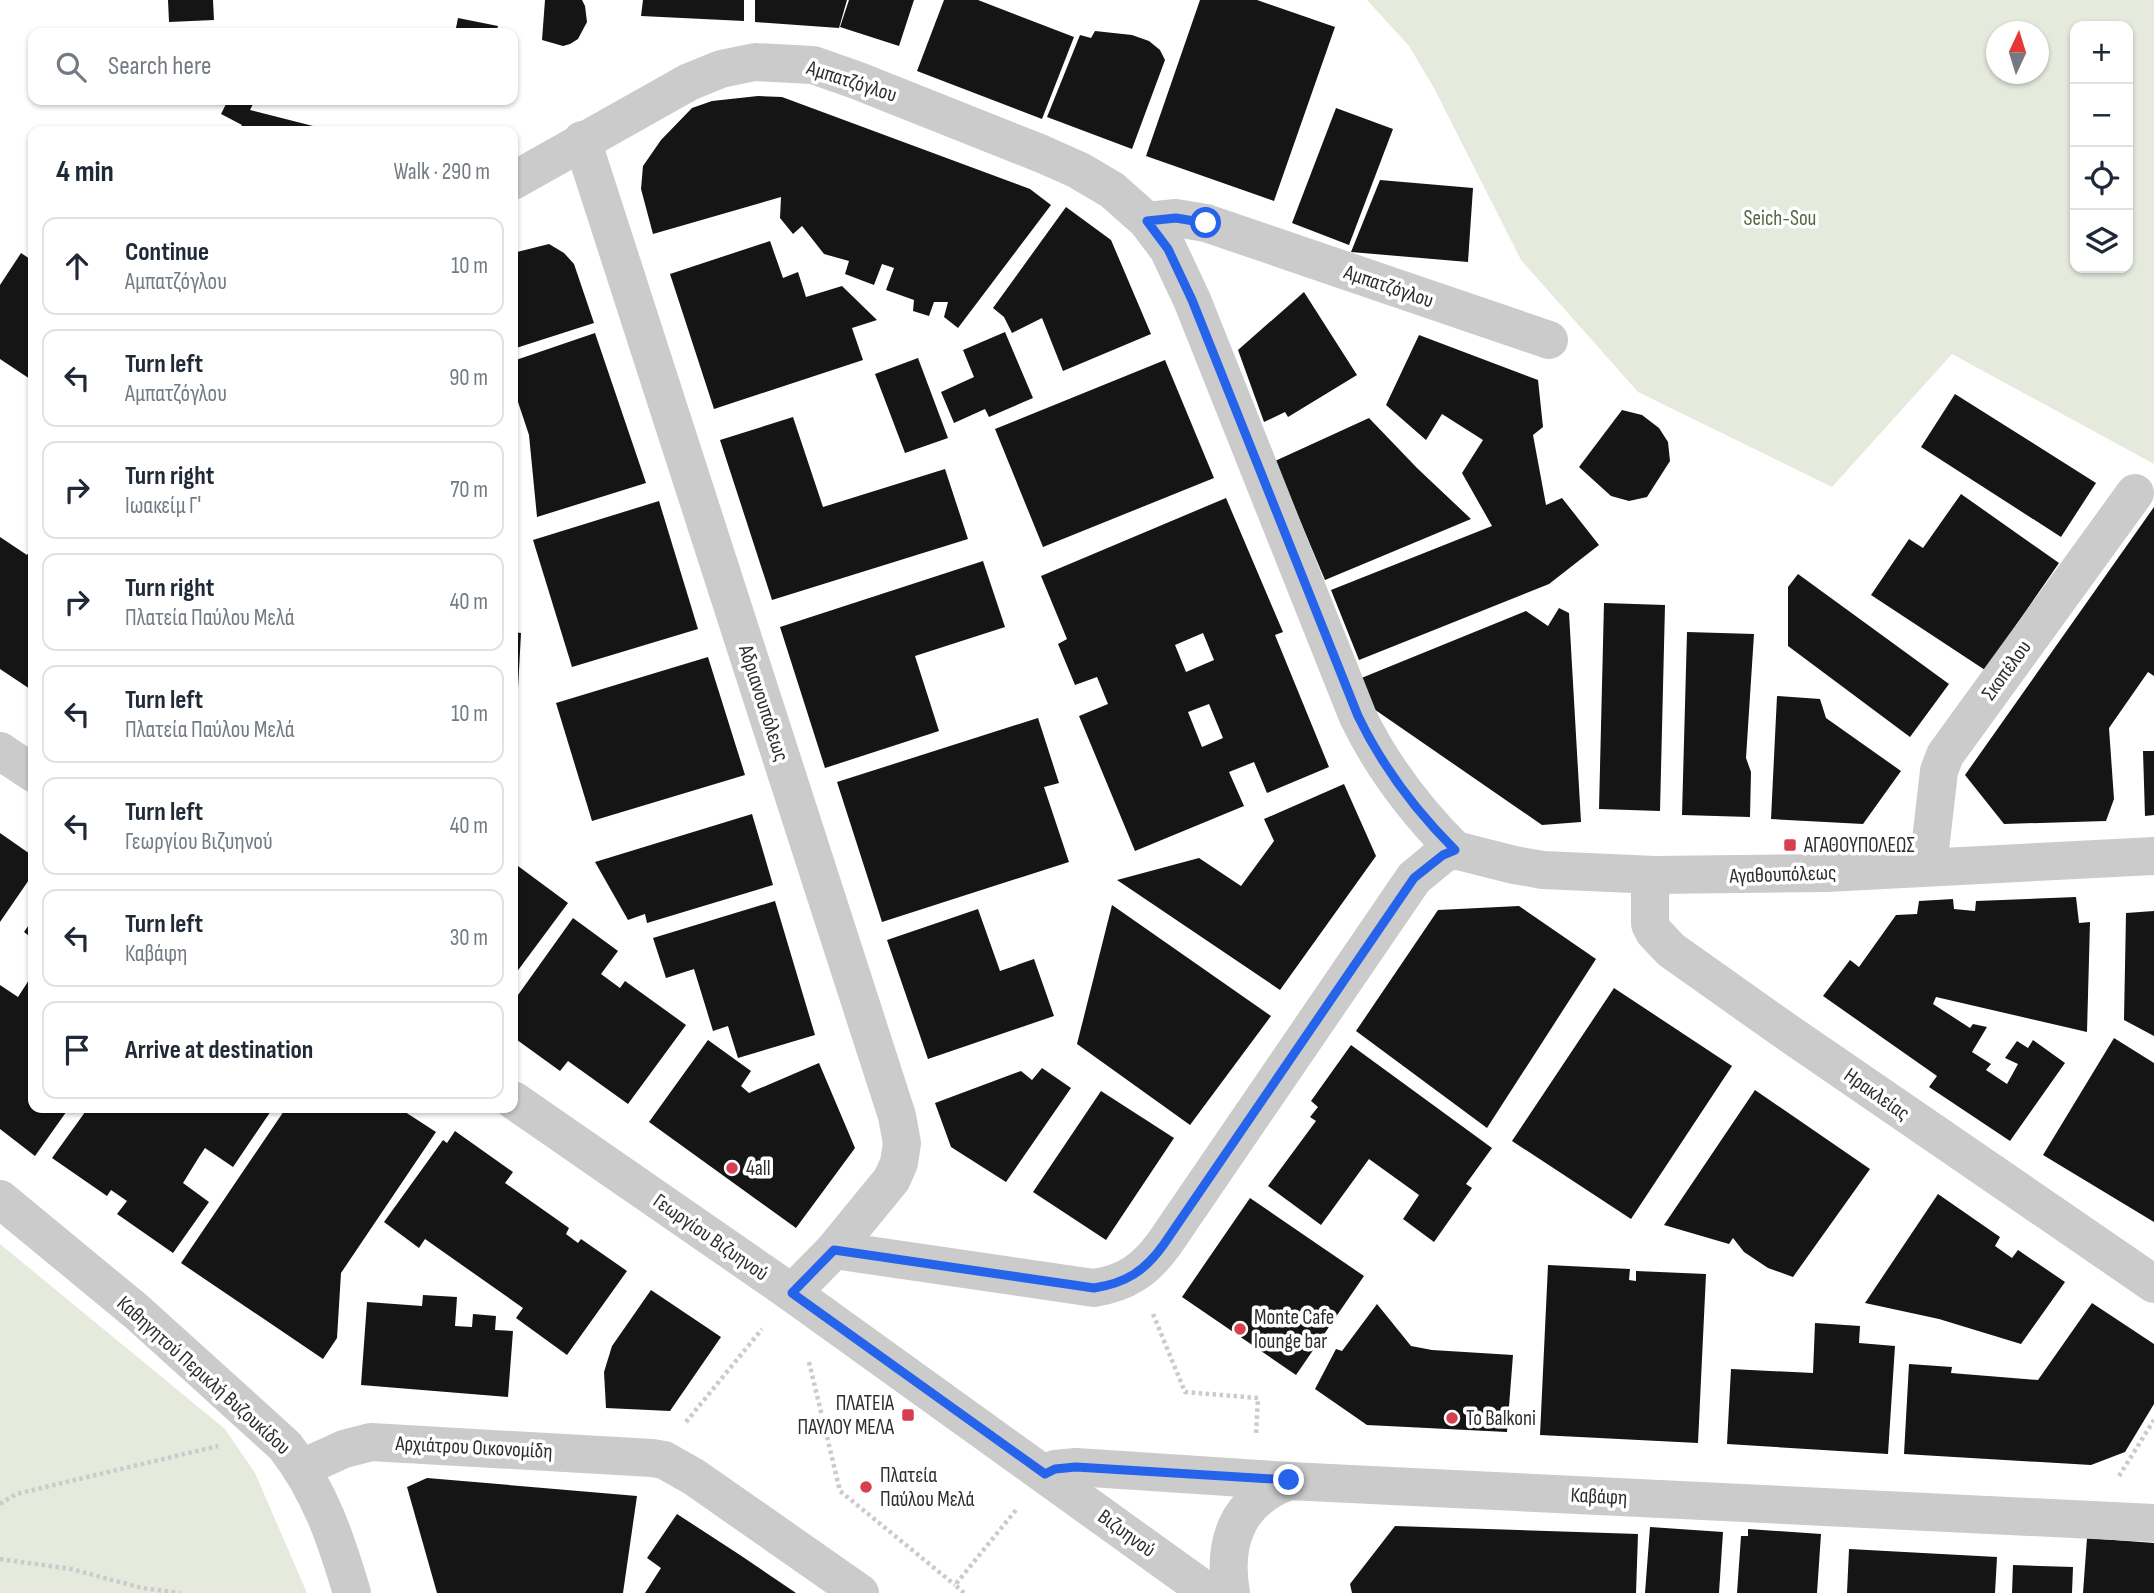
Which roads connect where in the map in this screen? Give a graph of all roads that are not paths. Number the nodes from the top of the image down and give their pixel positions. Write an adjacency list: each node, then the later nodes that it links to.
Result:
1 (582, 140): 2 (street, Αμπατζόγλου); 3 (street, Αμπατζόγλου); 14 (street, Αδριανουπόλεως)
2 (518, 178)
3 (1147, 221): 4 (street, Αμπατζόγλου); 8 (street, Αμπατζόγλου)
4 (1549, 340)
5 (2134, 493): 10 (street, Σκοπέλου)
6 (0, 751): 7 (street)
7 (28, 770)
8 (1455, 850): 11 (street, Αγαθουπόλεως); 14 (street)
9 (2154, 856): 10 (street, Αγαθουπόλεως)
10 (1928, 867): 11 (street, Αγαθουπόλεως)
11 (1655, 875): 15 (street, Ηρακλείας)
12 (518, 1103): 16 (street, Γεωργίου Βιζυηνού)
13 (0, 1199): 17 (street, Καθηγητού Περικλή Βυζουκίδου)
14 (834, 1250): 16 (street)
15 (2154, 1284)
16 (792, 1293): 18 (street, Γεωργίου Βιζυηνού)
17 (302, 1468): 21 (street, Καθηγητού Περικλή Βυζουκίδου); 22 (street, Αρχιάτρου Οικονομίδη)
18 (1045, 1474): 19 (street, Καβάφη); 23 (street, Βιζυηνού)
19 (1289, 1480): 20 (street, Καβάφη); 24 (street)
20 (2154, 1523)
21 (352, 1593)
22 (860, 1593)
23 (1209, 1593)
24 (1231, 1593)

